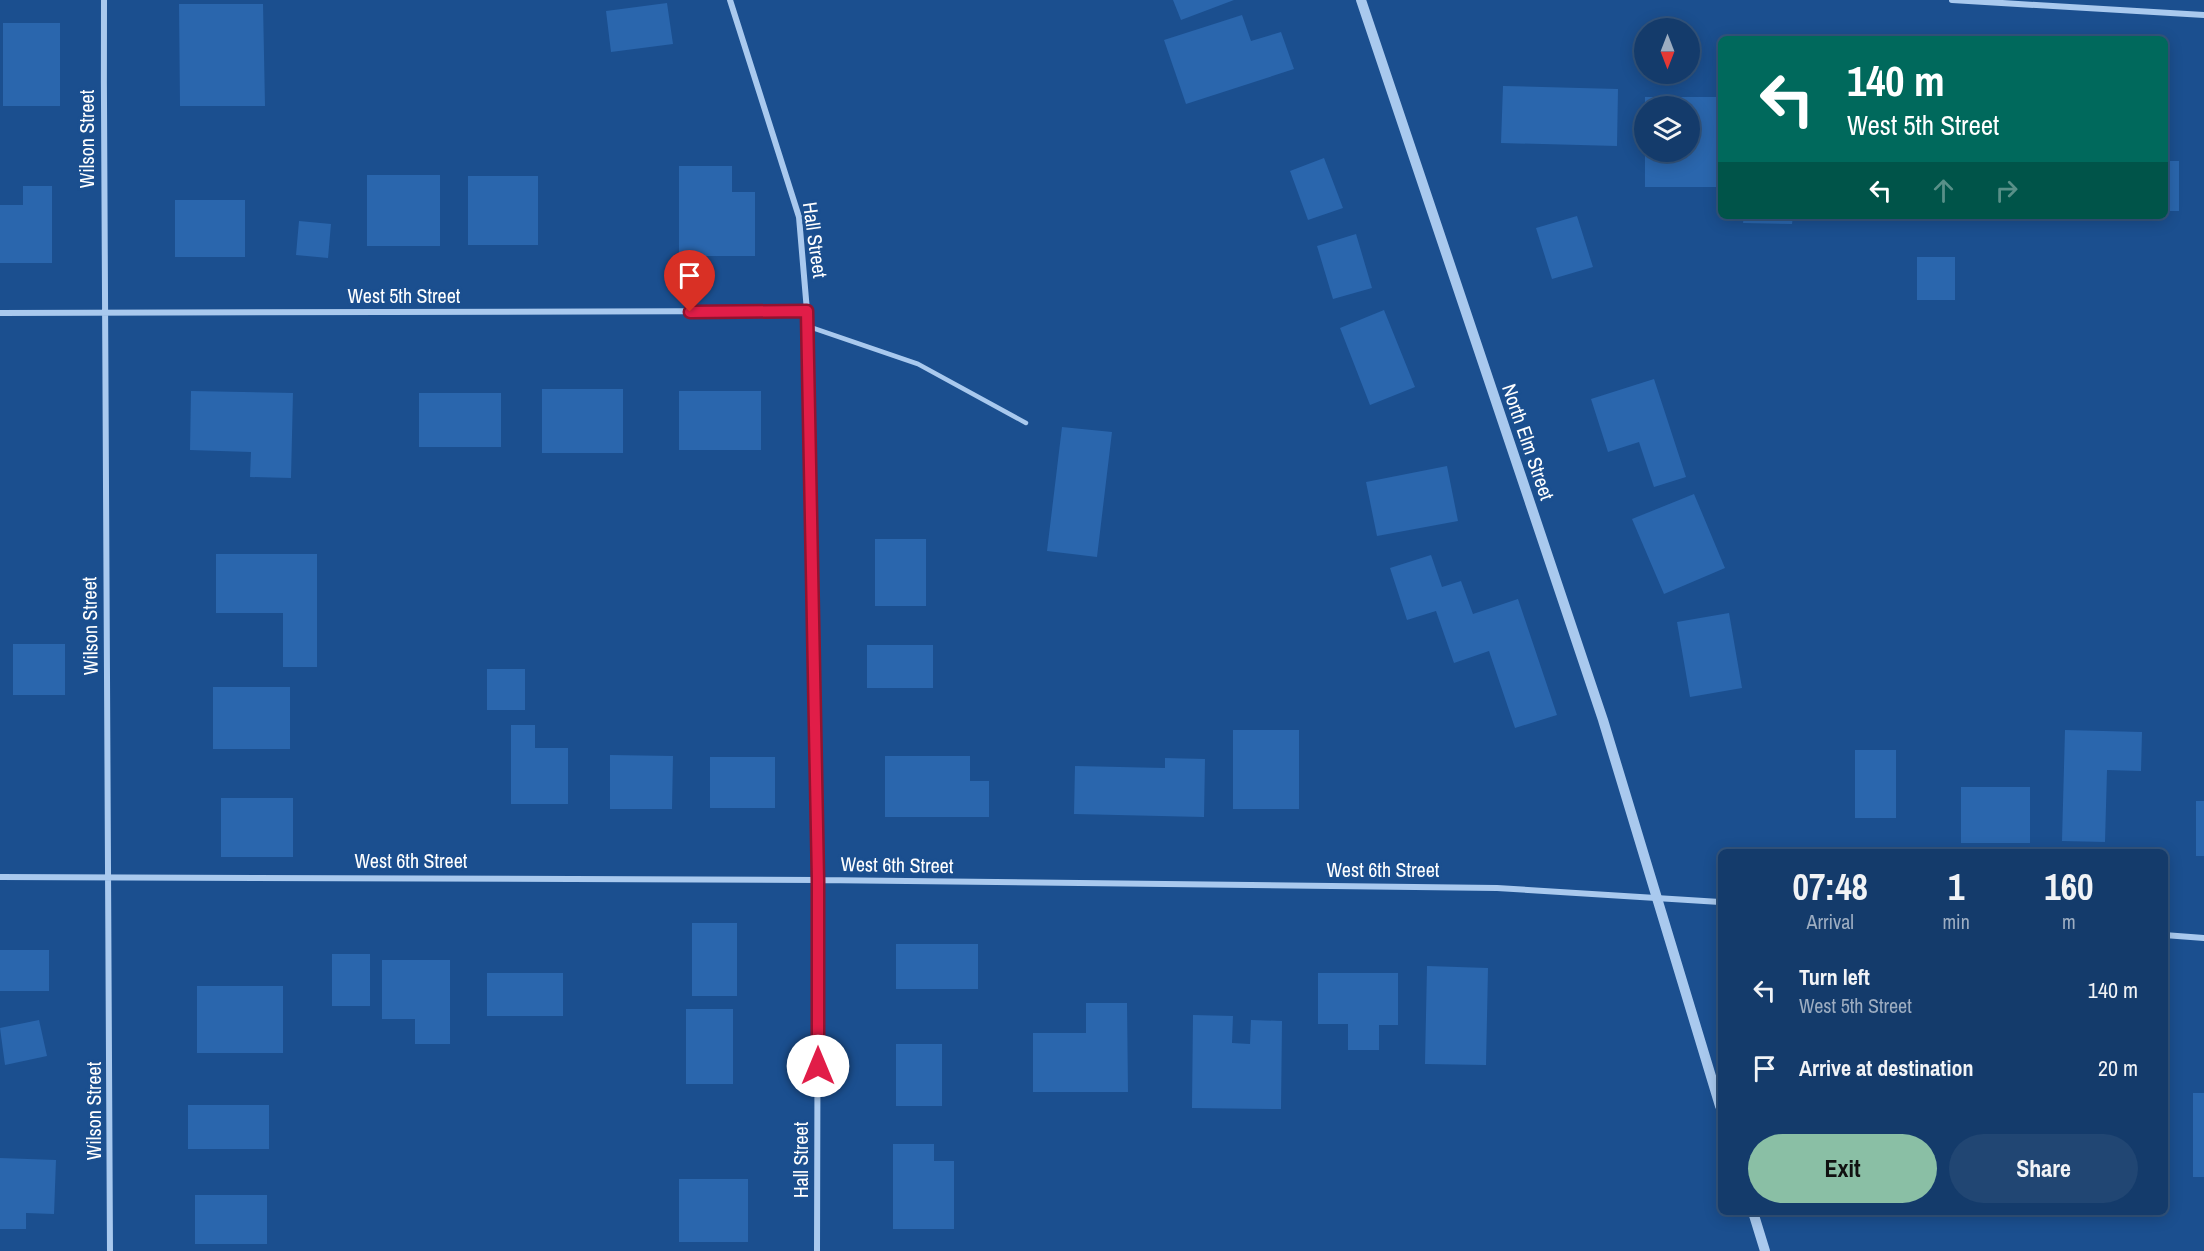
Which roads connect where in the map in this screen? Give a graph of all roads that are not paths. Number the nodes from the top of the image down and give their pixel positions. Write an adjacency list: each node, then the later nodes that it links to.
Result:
1 (104, 0): 8 (street, Wilson Street)
2 (730, 0): 6 (street, Hall Street)
3 (1362, 0): 14 (street, North Elm Street)
4 (1952, 0): 5 (street)
5 (2204, 15)
6 (807, 311): 8 (street, West 5th Street); 9 (street, Hall Street)
7 (0, 313): 8 (street, West 5th Street)
8 (103, 313): 11 (street, Wilson Street)
9 (807, 326): 10 (lane); 13 (street, Hall Street)
10 (1026, 423)
11 (110, 876): 12 (street, West 6th Street); 13 (street, West 6th Street); 20 (street, Wilson Street)
12 (0, 877)
13 (818, 880): 14 (street, West 6th Street); 21 (street, Hall Street)
14 (1657, 898): 15 (street, West 6th Street); 18 (street, North Elm Street)
15 (1718, 902)
16 (2168, 935): 17 (street)
17 (2204, 938)
18 (1718, 1099)
19 (1754, 1215): 22 (street)
20 (110, 1251)
21 (817, 1251)
22 (1765, 1251)

